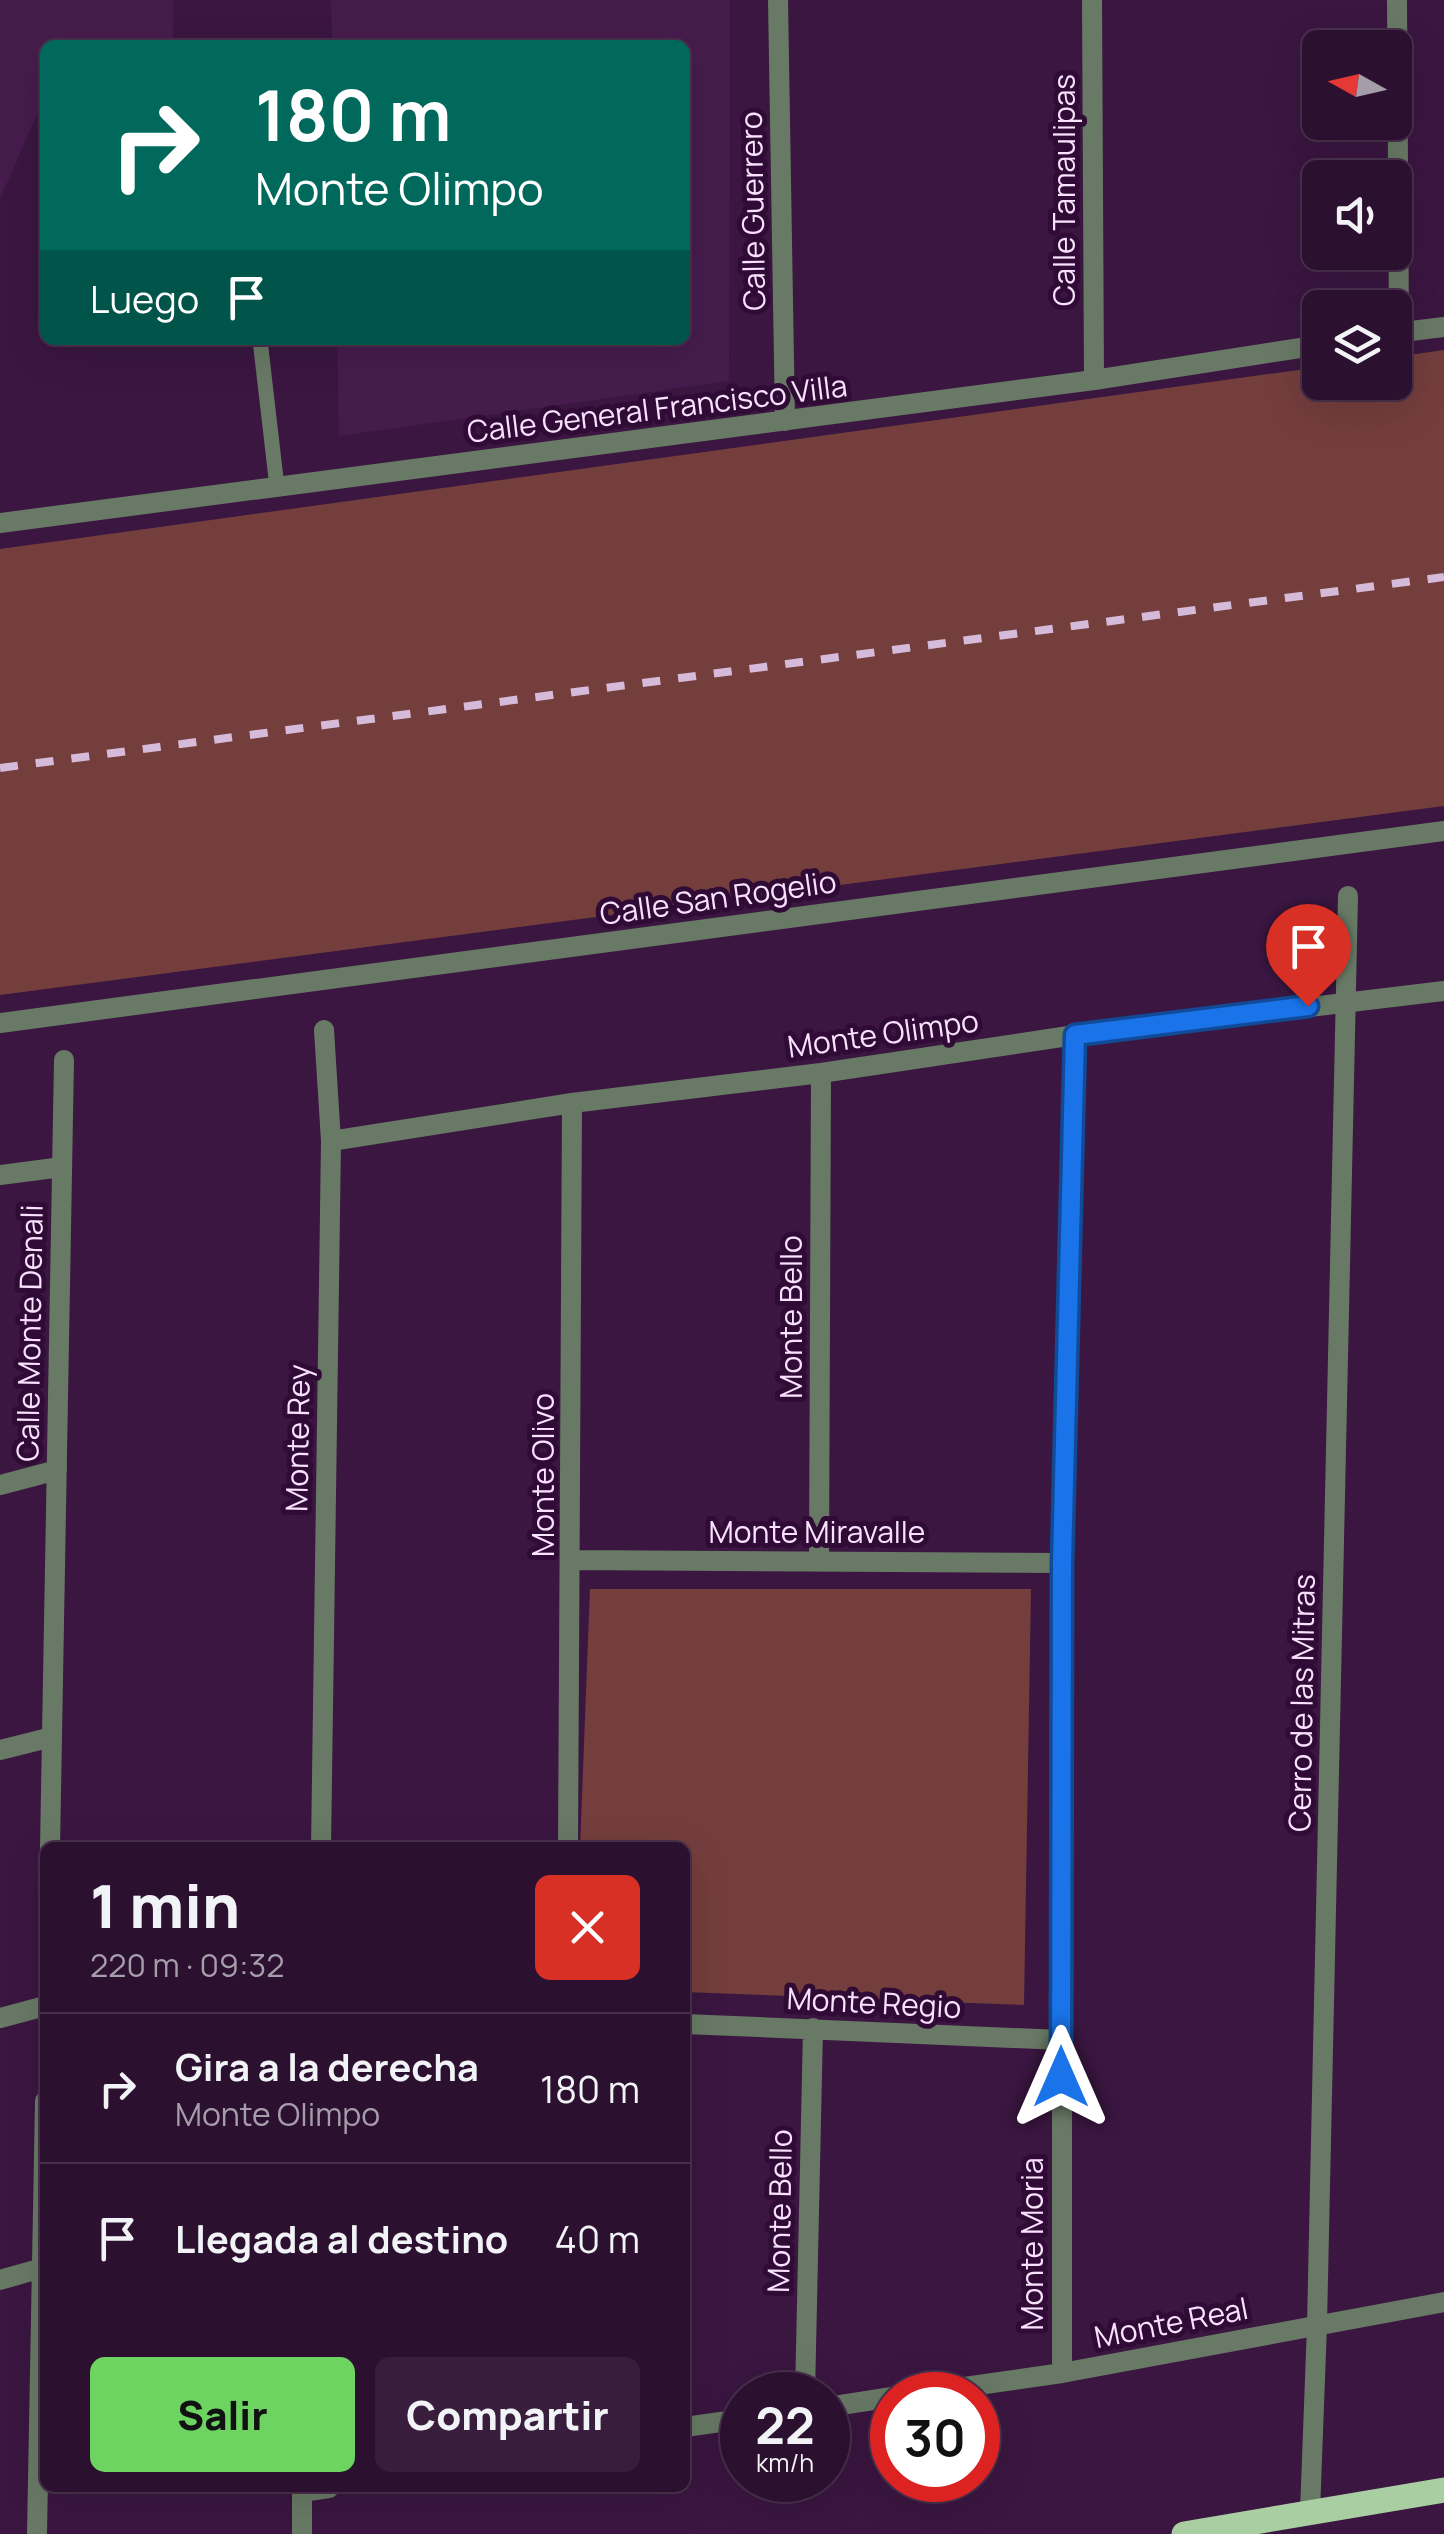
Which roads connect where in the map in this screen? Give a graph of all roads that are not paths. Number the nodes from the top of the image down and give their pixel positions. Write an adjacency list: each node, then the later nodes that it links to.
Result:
1 (778, 0): 10 (street, Calle Guerrero)
2 (1092, 0): 9 (street, Calle Tamaulipas)
3 (1398, 0): 4 (street)
4 (1397, 290)
5 (1444, 327): 6 (street)
6 (1412, 331)
7 (261, 345): 11 (lane)
8 (1302, 348): 9 (street, Calle General Francisco Villa)
9 (1094, 380): 10 (street, Calle General Francisco Villa)
10 (786, 421): 11 (street, Calle General Francisco Villa)
11 (278, 487): 12 (street, Calle General Francisco Villa)
12 (0, 524)
13 (1444, 831): 17 (street, Calle San Rogelio)
14 (1348, 896): 16 (street, Cerro de las Mitras)
15 (1444, 991): 16 (street, Monte Olimpo)
16 (1346, 1002): 19 (street, Monte Olimpo); 44 (street, Cerro de las Mitras)
17 (0, 1023)
18 (324, 1030): 23 (street, Monte Rey)
19 (1075, 1035): 21 (street, Monte Olimpo); 30 (street, Monte Moria)
20 (64, 1060): 24 (street, Calle Monte Denali)
21 (821, 1073): 22 (street, Monte Olimpo); 29 (street, Monte Bello)
22 (572, 1103): 23 (street, Monte Olimpo); 28 (street, Monte Olivo)
23 (331, 1141): 34 (street, Monte Rey)
24 (62, 1167): 25 (street); 26 (street, Calle Monte Denali)
25 (0, 1175)
26 (57, 1470): 27 (street); 31 (street, Calle Monte Denali)
27 (0, 1485)
28 (572, 1560): 29 (street, Monte Miravalle); 35 (street, Monte Olivo)
29 (819, 1561): 30 (street, Monte Miravalle)
30 (1062, 1563): 40 (street, Monte Moria)
31 (52, 1737): 32 (street); 33 (street, Calle Monte Denali)
32 (0, 1750)
33 (50, 1842)
34 (321, 1842)
35 (568, 1842)
36 (40, 2007): 37 (street)
37 (0, 2018)
38 (690, 2024): 39 (street, Monte Regio)
39 (813, 2028): 40 (street, Monte Regio); 45 (street, Monte Bello)
40 (1061, 2040): 46 (street, Monte Moria)
41 (40, 2269): 42 (street)
42 (0, 2280)
43 (1444, 2302): 44 (street, Monte Real)
44 (1317, 2325): 46 (street, Monte Real); 53 (street, Cerro de las Mitras)
45 (806, 2372)
46 (1062, 2372): 48 (street, Monte Real)
47 (40, 2374): 54 (street)
48 (1000, 2381)
49 (720, 2422): 50 (street)
50 (690, 2427)
51 (1444, 2490): 53 (main road)
52 (302, 2492): 55 (street)
53 (1310, 2523): 56 (main road)
54 (37, 2534)
55 (302, 2534)
56 (1184, 2534)

